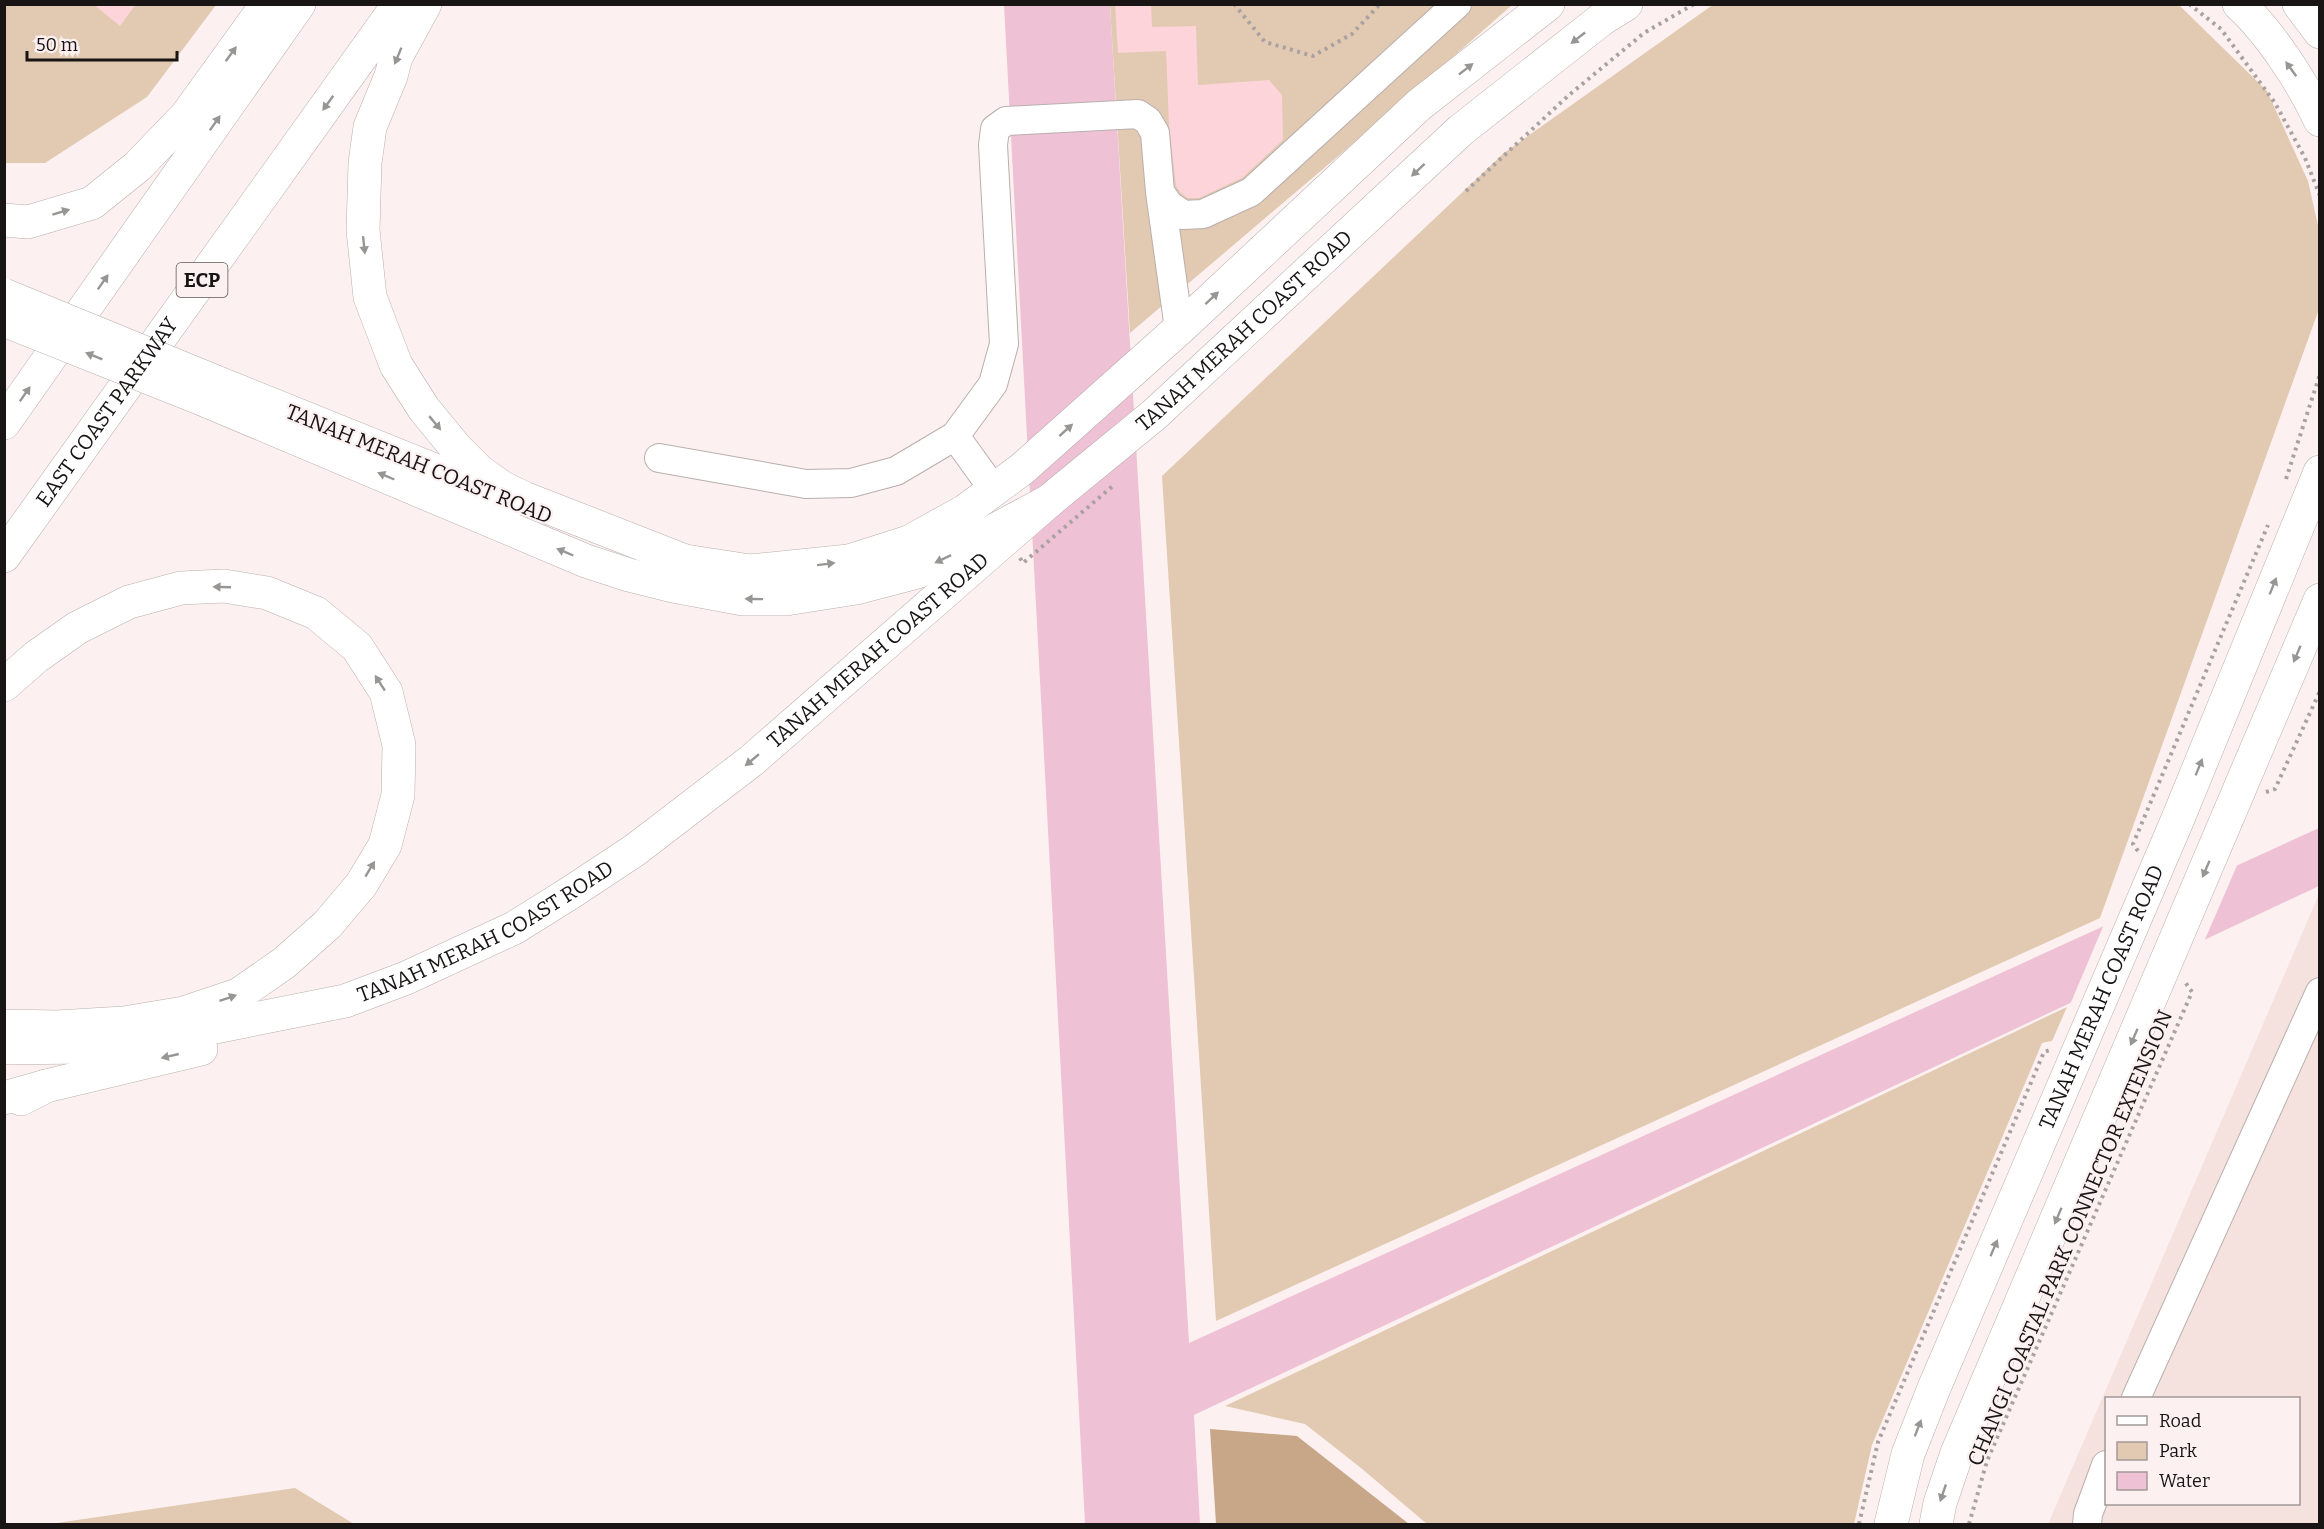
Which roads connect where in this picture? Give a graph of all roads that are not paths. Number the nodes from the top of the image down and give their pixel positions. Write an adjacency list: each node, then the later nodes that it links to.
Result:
1 (267, 4): 15 (main road, one-way to 1)
2 (299, 4): 20 (main road, one-way to 2)
3 (399, 4): 26 (main road, EAST COAST PARKWAY / ECP, one-way to 26)
4 (426, 4): 27 (main road, one-way to 27)
5 (1457, 4): 14 (lane)
6 (1548, 4): 11 (main road, TANAH MERAH COAST ROAD, one-way to 6)
7 (1626, 4): 13 (main road, TANAH MERAH COAST ROAD, one-way to 13)
8 (2239, 4): 12 (main road, one-way to 8)
9 (2299, 4): 10 (main road)
10 (2319, 32)
11 (1419, 105): 13 (main road); 18 (main road, TANAH MERAH COAST ROAD, one-way to 11)
12 (2319, 120)
13 (1461, 130): 25 (main road, TANAH MERAH COAST ROAD, one-way to 25)
14 (1160, 192): 18 (lane); 21 (lane)
15 (4, 220)
16 (4, 295): 19 (main road, TANAH MERAH COAST ROAD, bridge)
17 (4, 320): 19 (main road, one-way to 17, bridge)
18 (1179, 329): 24 (main road, TANAH MERAH COAST ROAD, one-way to 18)
19 (212, 392): 25 (main road, one-way to 19); 27 (main road, TANAH MERAH COAST ROAD)
20 (4, 423)
21 (955, 436): 22 (lane); 24 (lane)
22 (659, 458)
23 (2319, 472): 39 (main road, TANAH MERAH COAST ROAD, one-way to 23)
24 (994, 490): 27 (main road, TANAH MERAH COAST ROAD, one-way to 24)
25 (1049, 501): 31 (main road, TANAH MERAH COAST ROAD, one-way to 31)
26 (4, 556)
27 (685, 561)
28 (2319, 600): 40 (main road, one-way to 40)
29 (4, 685): 32 (main road, one-way to 29)
30 (2319, 992): 37 (lane)
31 (345, 1001): 33 (main road, TANAH MERAH COAST ROAD); 34 (main road, one-way to 34)
32 (4, 1026)
33 (4, 1048)
34 (46, 1086): 35 (main road); 36 (main road)
35 (4, 1098)
36 (4, 1111)
37 (2136, 1397)
38 (2105, 1468): 41 (lane)
39 (1891, 1524)
40 (1936, 1524)
41 (2087, 1524)

